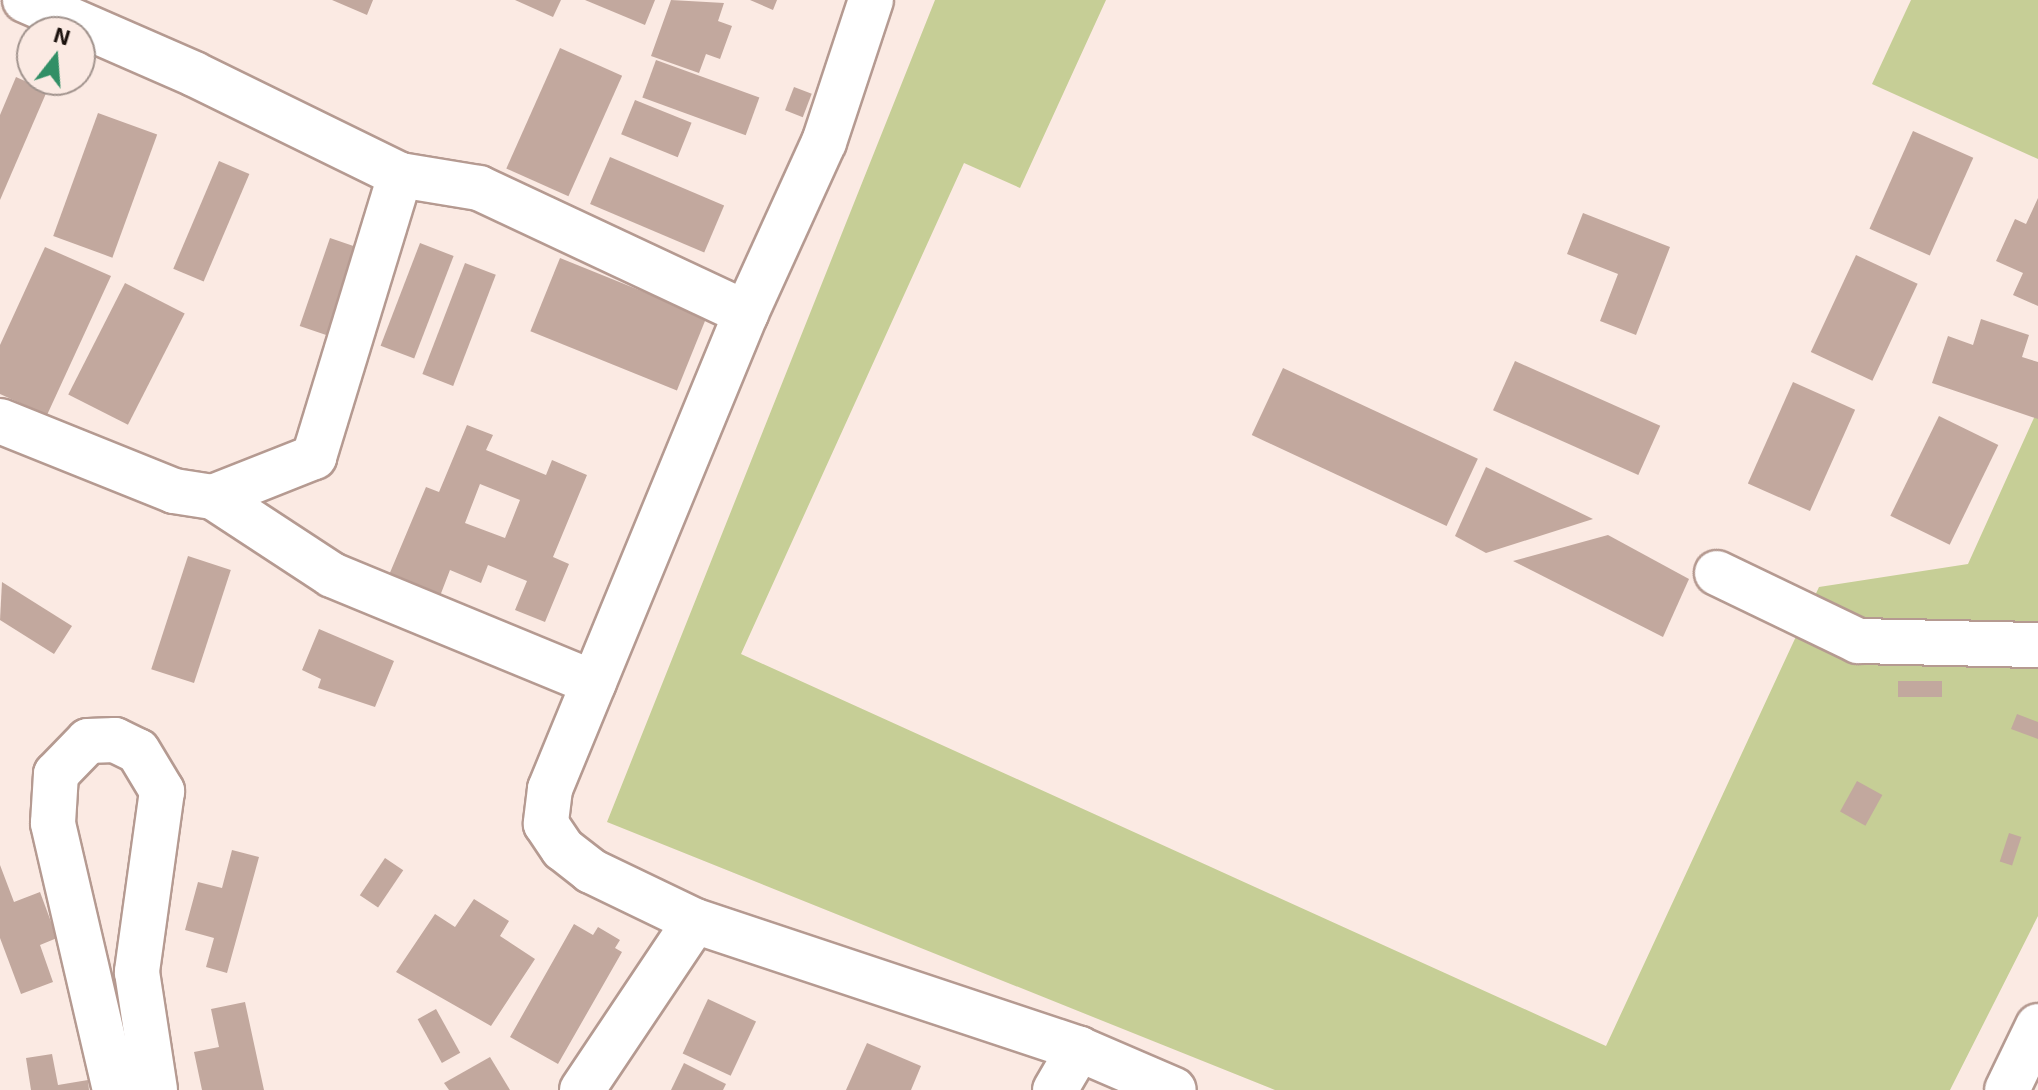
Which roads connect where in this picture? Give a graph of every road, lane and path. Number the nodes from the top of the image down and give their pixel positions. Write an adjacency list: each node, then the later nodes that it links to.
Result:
1 (25, 0): 3 (street)
2 (871, 0): 4 (street)
3 (400, 175): 4 (street); 6 (street)
4 (746, 313): 9 (street)
5 (0, 421): 6 (street)
6 (213, 497): 9 (street)
7 (1717, 573): 8 (street)
8 (2038, 645)
9 (594, 683): 10 (street)
10 (695, 921): 12 (street); 15 (street)
11 (2038, 1026): 18 (street)
12 (1079, 1049): 16 (street); 17 (street)
13 (115, 1090): 14 (street)
14 (155, 1090)
15 (582, 1090)
16 (1055, 1090)
17 (1174, 1090)
18 (2007, 1090)

